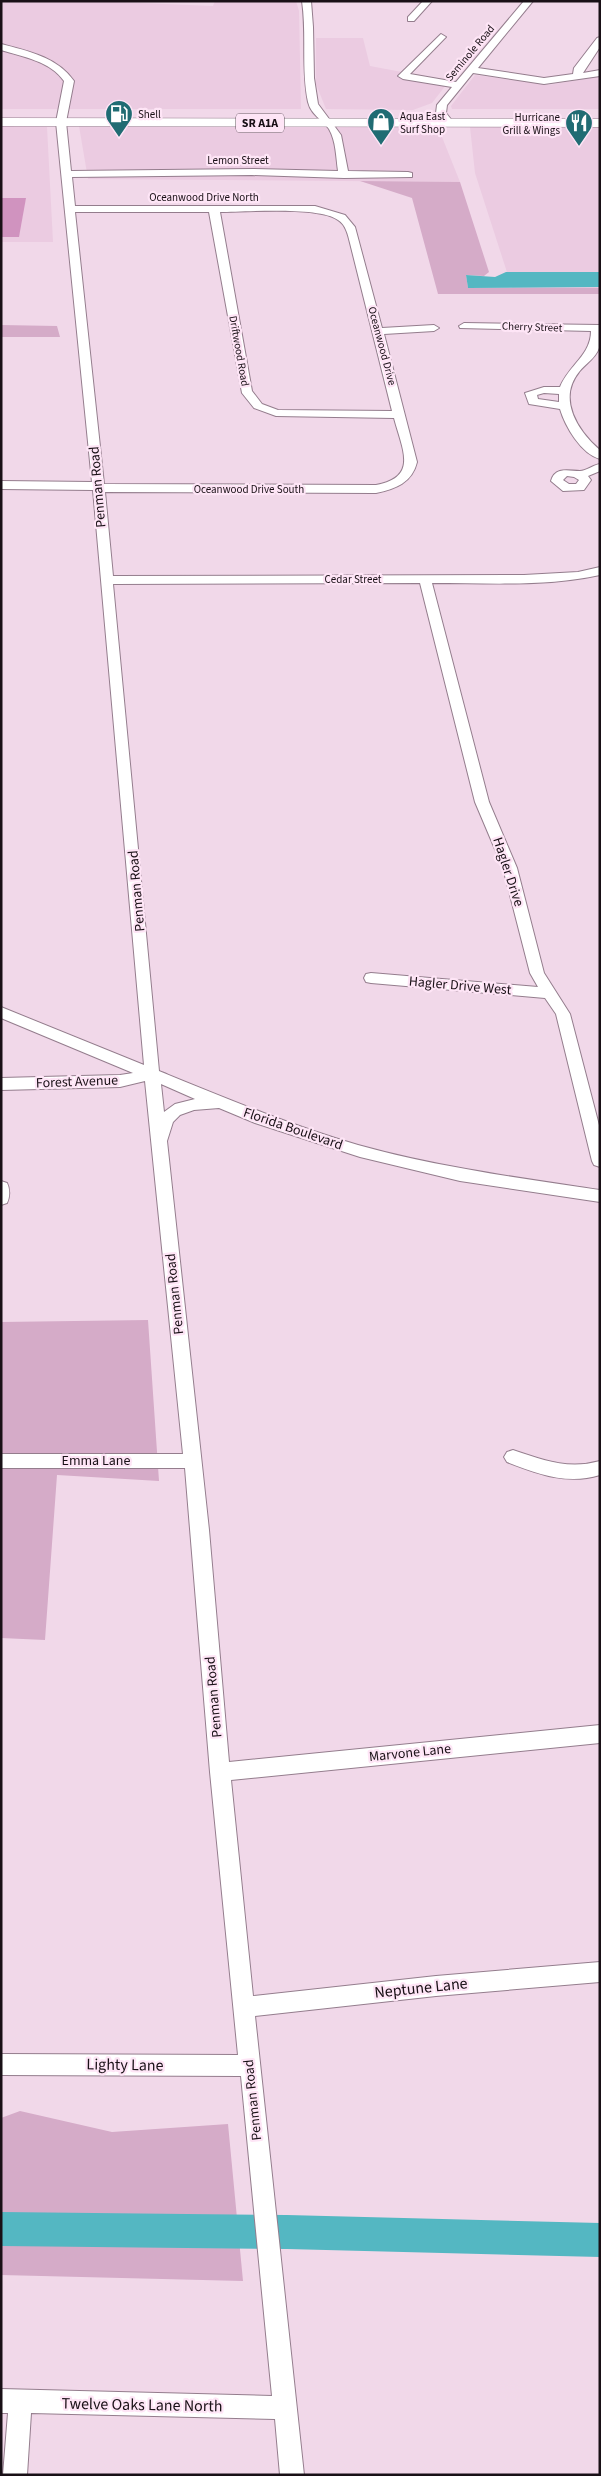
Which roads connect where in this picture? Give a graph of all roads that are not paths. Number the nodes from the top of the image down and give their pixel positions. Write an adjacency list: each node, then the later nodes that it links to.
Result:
1 (306, 1): 13 (street)
2 (428, 1): 4 (street)
3 (529, 1): 8 (street, Seminole Road)
4 (411, 18)
5 (441, 37): 11 (street)
6 (600, 40): 10 (street)
7 (1, 47): 15 (street, Penman Road)
8 (470, 70): 10 (street); 11 (street, Seminole Road)
9 (600, 73): 10 (street)
10 (577, 76)
11 (456, 85): 17 (street, Seminole Road)
12 (1, 113): 15 (highway, SR A1A)
13 (316, 113): 16 (highway, SR A1A); 17 (highway, SR A1A); 19 (street)
14 (600, 114): 17 (highway, SR A1A)
15 (62, 118): 16 (highway, SR A1A); 18 (highway, SR A1A); 21 (street, Penman Road)
16 (193, 118): 19 (highway, SR A1A)
17 (445, 118): 19 (highway, SR A1A); 20 (highway, SR A1A)
18 (1, 122)
19 (327, 123): 22 (street)
20 (600, 123)
21 (68, 174): 22 (street, Lemon Street); 24 (street, Penman Road)
22 (344, 175): 23 (street, Lemon Street)
23 (408, 175)
24 (71, 209): 25 (street, Oceanwood Drive North); 39 (street, Penman Road)
25 (214, 209): 26 (street, Oceanwood Drive North); 33 (street, Driftwood Road)
26 (336, 214): 30 (street, Oceanwood Drive)
27 (464, 326): 29 (street, Cherry Street)
28 (434, 328): 30 (street)
29 (598, 328): 31 (street)
30 (378, 331): 33 (street, Oceanwood Drive)
31 (565, 392): 32 (street); 32 (street)
32 (564, 406): 34 (street)
33 (399, 415): 37 (street, Oceanwood Drive)
34 (600, 456)
35 (600, 467): 36 (street)
36 (582, 475)
37 (400, 482): 39 (street, Oceanwood Drive South)
38 (1, 485): 39 (street, Oceanwood Drive South)
39 (98, 488): 42 (street, Penman Road)
40 (598, 575): 41 (street, Cedar Street)
41 (425, 579): 42 (street, Cedar Street); 44 (street, Hagler Drive)
42 (106, 580): 46 (street, Penman Road)
43 (372, 978): 44 (street, Hagler Drive West)
44 (549, 993): 50 (street, Hagler Drive)
45 (1, 1012): 46 (street, Florida Boulevard)
46 (152, 1074): 47 (street, Forest Avenue); 48 (street, Florida Boulevard); 49 (street, Penman Road)
47 (1, 1084)
48 (227, 1105): 49 (street); 52 (street, Florida Boulevard)
49 (160, 1146): 56 (street, Penman Road)
50 (600, 1161)
51 (1, 1187): 53 (street)
52 (600, 1196)
53 (1, 1199)
54 (513, 1457): 57 (street)
55 (1, 1461): 56 (street, Emma Lane)
56 (191, 1461): 59 (street, Penman Road)
57 (600, 1468)
58 (600, 1734): 59 (street, Marvone Lane)
59 (220, 1772): 61 (street, Penman Road)
60 (600, 1972): 61 (street, Neptune Lane)
61 (244, 2006): 63 (street, Penman Road)
62 (1, 2064): 63 (street, Lighty Lane)
63 (249, 2066): 65 (street, Penman Road)
64 (11, 2401): 65 (street, Twelve Oaks Lane North); 66 (street)
65 (283, 2408): 67 (street, Penman Road)
66 (15, 2475)
67 (292, 2475)

